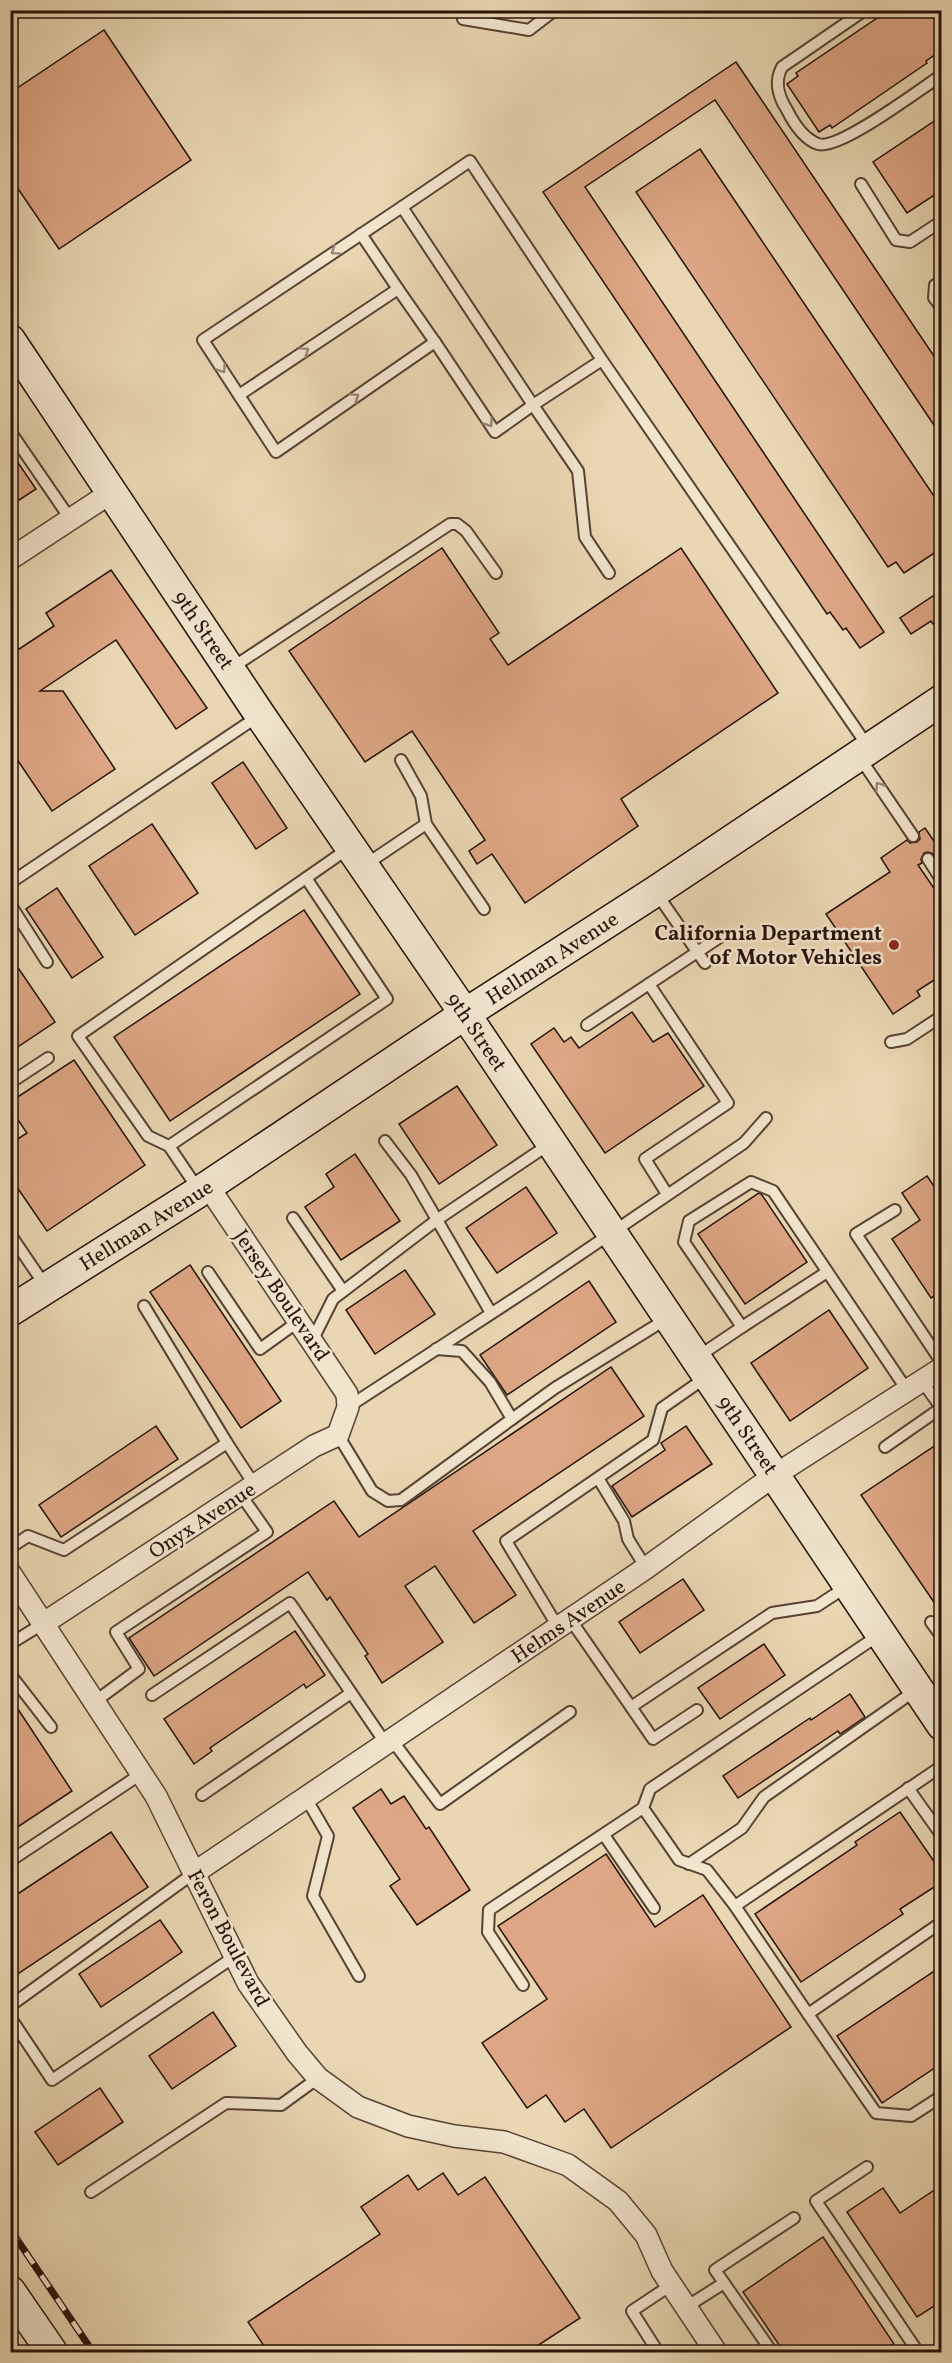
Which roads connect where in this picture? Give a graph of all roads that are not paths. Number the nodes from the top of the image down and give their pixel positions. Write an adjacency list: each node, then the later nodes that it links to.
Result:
1 (555, 10): 3 (lane)
2 (865, 10): 4 (lane)
3 (463, 19)
4 (942, 75)
5 (861, 184): 7 (lane)
6 (402, 207): 8 (lane); 14 (lane); 16 (lane)
7 (942, 221)
8 (361, 234): 10 (lane); 15 (lane, one-way to 15)
9 (942, 281): 11 (lane)
10 (398, 289): 13 (lane); 15 (lane, one-way to 10)
11 (942, 308)
12 (10, 340): 18 (street, 9th Street)
13 (435, 342): 15 (lane, one-way to 13); 16 (lane, one-way to 16)
14 (602, 360): 16 (lane); 26 (lane)
15 (238, 395)
16 (533, 405): 22 (lane)
17 (10, 431): 19 (lane)
18 (112, 492): 19 (street); 23 (street, 9th Street)
19 (70, 520): 20 (street)
20 (10, 559)
21 (496, 573): 23 (lane)
22 (609, 573)
23 (230, 670): 25 (street, 9th Street)
24 (942, 700): 26 (street, Hellman Avenue)
25 (260, 715): 30 (street, 9th Street); 34 (lane)
26 (864, 752): 29 (lane, one-way to 26); 35 (street, Hellman Avenue)
27 (400, 760): 28 (lane)
28 (426, 824): 30 (lane); 37 (lane)
29 (913, 836)
30 (356, 857): 32 (lane); 43 (street, 9th Street)
31 (928, 859): 33 (lane)
32 (306, 878): 52 (lane); 52 (lane)
33 (942, 881)
34 (10, 882)
35 (656, 891): 39 (lane); 43 (street, Hellman Avenue)
36 (10, 904): 40 (lane)
37 (484, 909)
38 (723, 935): 39 (lane)
39 (697, 952): 41 (lane); 42 (lane)
40 (47, 962)
41 (705, 963)
42 (648, 984): 45 (lane); 54 (lane)
43 (465, 1014): 51 (street, 9th Street); 53 (street, Hellman Avenue)
44 (942, 1016): 46 (lane)
45 (587, 1025)
46 (891, 1042)
47 (48, 1058): 48 (lane)
48 (10, 1083)
49 (766, 1118): 54 (lane)
50 (385, 1140): 57 (lane)
51 (551, 1143): 57 (lane); 58 (street, 9th Street)
52 (169, 1146): 53 (lane)
53 (204, 1189): 62 (street, Hellman Avenue); 68 (street, Jersey Boulevard)
54 (668, 1194): 58 (lane)
55 (895, 1210): 72 (lane)
56 (293, 1218): 63 (lane)
57 (438, 1220): 63 (lane); 66 (lane)
58 (611, 1232): 66 (lane); 67 (street, 9th Street)
59 (10, 1234): 62 (lane)
60 (208, 1272): 68 (lane)
61 (827, 1272): 69 (lane); 69 (lane); 75 (lane)
62 (46, 1287): 65 (street, Hellman Avenue)
63 (343, 1291): 70 (lane)
64 (144, 1306): 80 (lane)
65 (10, 1311)
66 (491, 1313): 71 (lane)
67 (669, 1318): 73 (street, 9th Street); 78 (lane)
68 (299, 1321): 70 (street, Jersey Boulevard)
69 (742, 1327): 73 (lane)
70 (312, 1341): 76 (street, Jersey Boulevard)
71 (436, 1349): 76 (lane); 78 (lane)
72 (942, 1363)
73 (702, 1367): 82 (street, 9th Street); 83 (lane)
74 (942, 1368): 75 (street, Helms Avenue)
75 (914, 1385): 77 (lane); 82 (street, Helms Avenue)
76 (348, 1407): 79 (street)
77 (941, 1409): 81 (lane)
78 (512, 1419): 79 (lane)
79 (338, 1435): 84 (street, Onyx Avenue)
80 (227, 1443): 84 (lane); 85 (lane)
81 (885, 1447)
82 (775, 1475): 86 (street, Helms Avenue); 88 (street, 9th Street)
83 (598, 1478): 86 (lane); 91 (lane)
84 (248, 1490): 90 (street, Onyx Avenue); 99 (lane)
85 (10, 1548)
86 (646, 1568): 91 (street, Helms Avenue)
87 (10, 1573): 90 (street, Feron Boulevard)
88 (849, 1585): 92 (street, 9th Street); 100 (lane)
89 (931, 1622): 93 (lane)
90 (44, 1623): 94 (lane); 99 (street, Feron Boulevard)
91 (564, 1623): 100 (lane); 105 (street, Helms Avenue)
92 (881, 1634): 96 (street, 9th Street); 111 (lane)
93 (942, 1637)
94 (10, 1644)
95 (10, 1674): 104 (lane)
96 (928, 1692): 103 (street, 9th Street); 115 (lane)
97 (351, 1693): 98 (lane); 105 (lane); 109 (lane)
98 (152, 1695)
99 (93, 1703): 107 (street, Feron Boulevard)
100 (631, 1707): 101 (lane)
101 (696, 1710)
102 (570, 1712): 105 (lane)
103 (942, 1725)
104 (51, 1727)
105 (389, 1742): 110 (street, Helms Avenue)
106 (942, 1766): 108 (lane)
107 (141, 1774): 114 (lane); 116 (street, Feron Boulevard)
108 (909, 1788): 113 (lane); 117 (lane)
109 (202, 1795)
110 (306, 1798): 116 (street, Helms Avenue); 121 (lane)
111 (643, 1808): 112 (lane); 115 (lane)
112 (604, 1835): 118 (lane); 122 (lane)
113 (942, 1836)
114 (10, 1862)
115 (689, 1864): 117 (lane)
116 (194, 1873): 120 (street, Feron Boulevard); 123 (lane)
117 (735, 1906): 124 (lane)
118 (654, 1908)
119 (942, 1922): 124 (lane)
120 (234, 1957): 125 (lane); 126 (street, Feron Boulevard)
121 (359, 1976)
122 (524, 1985)
123 (10, 2006)
124 (808, 2014): 127 (lane)
125 (10, 2017)
126 (318, 2078): 129 (lane); 132 (street, Feron Boulevard)
127 (942, 2096)
128 (867, 2167): 139 (lane)
129 (91, 2192)
130 (794, 2218): 131 (lane)
131 (724, 2283): 134 (lane); 138 (lane)
132 (671, 2285): 134 (street, Feron Boulevard); 136 (lane)
133 (10, 2291): 135 (street)
134 (686, 2307): 137 (street, Feron Boulevard)
135 (52, 2352)
136 (658, 2352)
137 (716, 2352)
138 (772, 2352)
139 (918, 2352)

